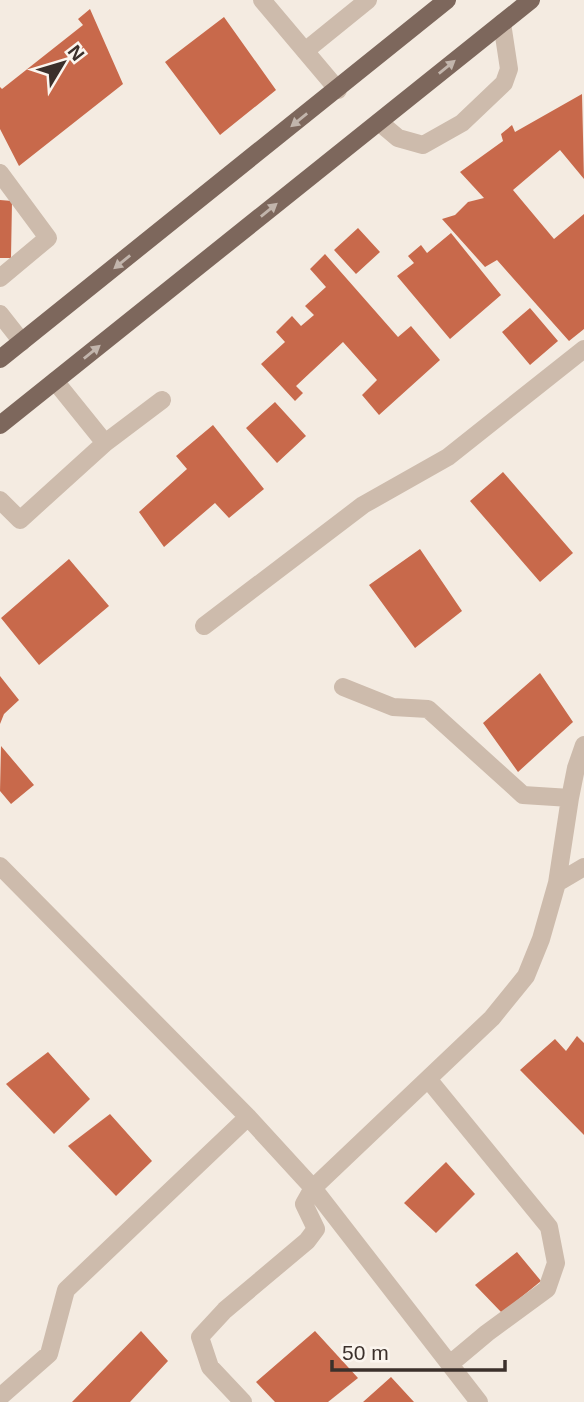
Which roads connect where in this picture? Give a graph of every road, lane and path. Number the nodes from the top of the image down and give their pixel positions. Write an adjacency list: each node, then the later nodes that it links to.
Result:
1 (262, 0): 6 (street)
2 (368, 0): 6 (street)
3 (447, 0): 7 (main road)
4 (531, 0): 5 (main road)
5 (502, 23): 8 (main road, one-way to 5); 8 (street)
6 (305, 51): 7 (street)
7 (338, 90): 12 (main road, one-way to 12)
8 (379, 122): 15 (main road, one-way to 8)
9 (0, 173): 10 (street)
10 (0, 278)
11 (0, 314): 12 (street)
12 (22, 342): 14 (main road)
13 (584, 349): 20 (street)
14 (0, 359)
15 (55, 381): 17 (main road); 18 (street)
16 (162, 400): 18 (street)
17 (0, 425)
18 (106, 443): 19 (street)
19 (0, 500)
20 (204, 626)
21 (343, 687): 23 (street)
22 (584, 745): 23 (street)
23 (570, 798): 26 (street)
24 (0, 866): 28 (street)
25 (584, 867): 26 (street)
26 (557, 883): 27 (street)
27 (428, 1079): 29 (street); 30 (street)
28 (248, 1116): 29 (street); 31 (street)
29 (313, 1188): 30 (street); 32 (street)
30 (450, 1364): 33 (street)
31 (0, 1397)
32 (243, 1402)
33 (479, 1402)

